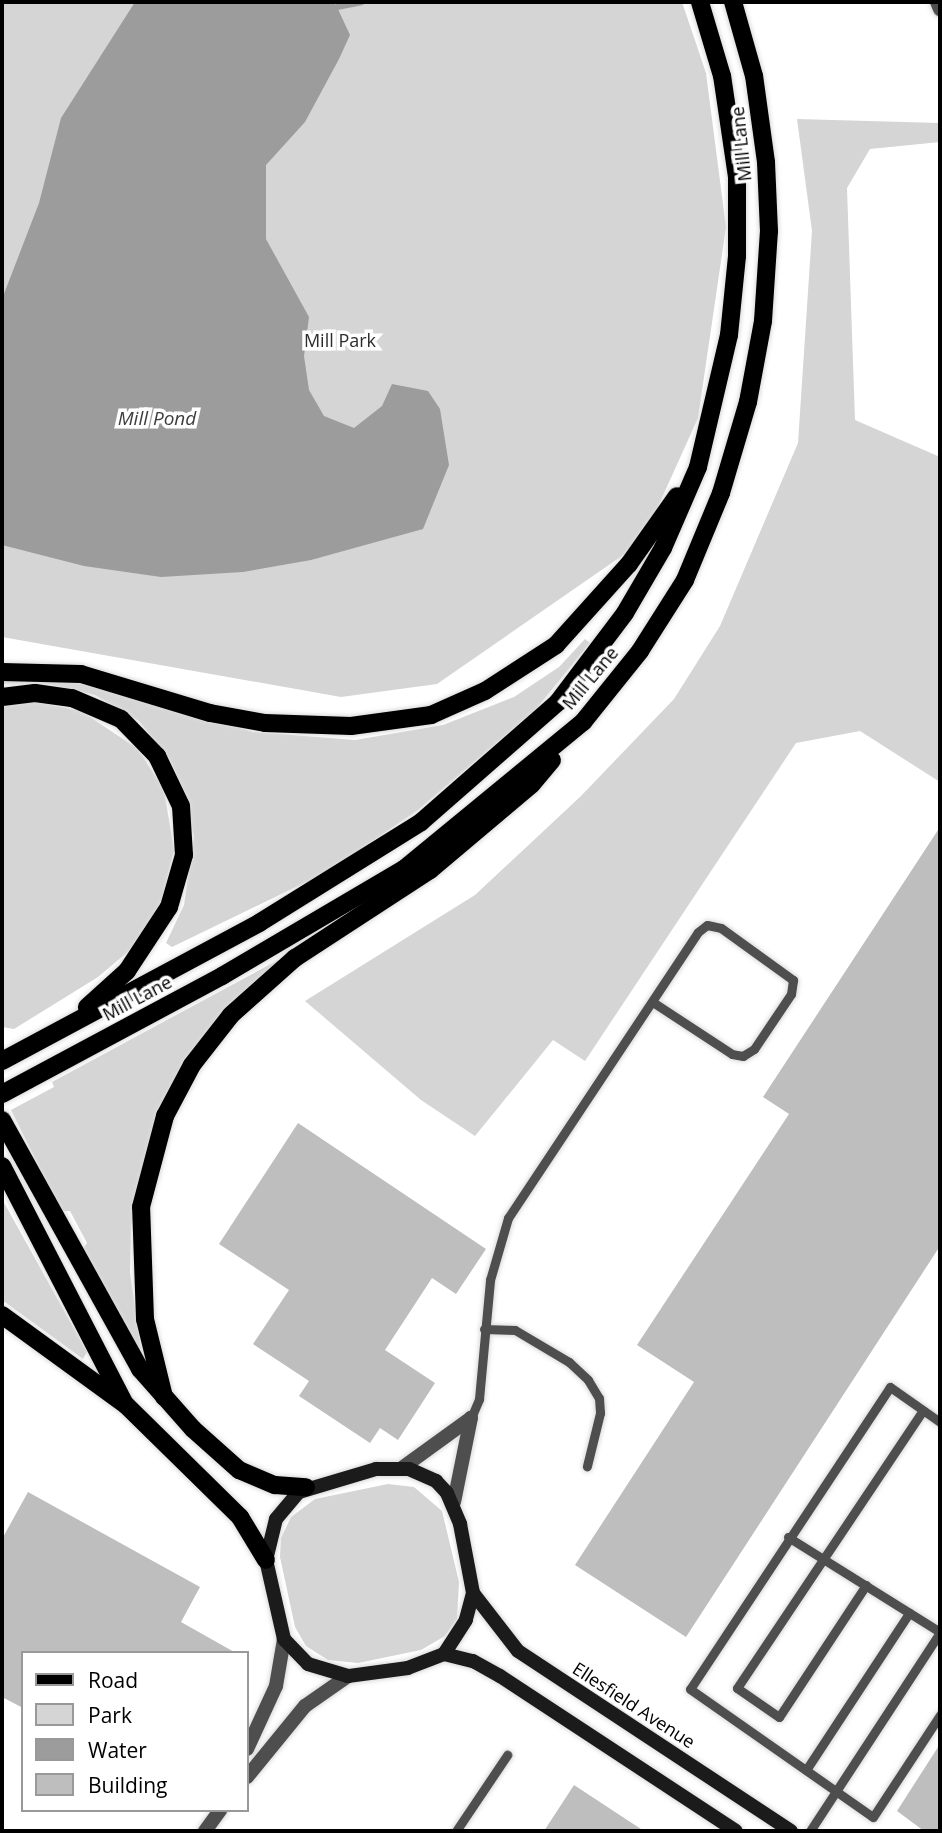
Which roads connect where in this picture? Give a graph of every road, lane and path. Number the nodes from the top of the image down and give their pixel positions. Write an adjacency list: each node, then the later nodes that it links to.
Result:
1 (701, 2): 5 (main road, Mill Lane)
2 (733, 2): 8 (main road, Mill Lane)
3 (937, 2): 4 (street)
4 (940, 9)
5 (698, 467): 6 (main road); 10 (main road, Mill Lane)
6 (2, 672)
7 (2, 697): 10 (main road)
8 (583, 722): 12 (main road, Mill Lane); 17 (main road)
9 (654, 1003): 9 (lane); 16 (lane)
10 (50, 1036): 11 (main road, Mill Lane)
11 (2, 1062)
12 (2, 1094)
13 (2, 1120): 17 (main road)
14 (2, 1166): 18 (main road)
15 (2, 1315): 18 (main road)
16 (484, 1329): 20 (lane); 22 (lane)
17 (164, 1397): 24 (main road)
18 (126, 1405): 28 (main road)
19 (923, 1410): 21 (lane); 26 (lane); 27 (lane)
20 (471, 1418): 23 (street); 25 (street)
21 (940, 1422)
22 (587, 1466)
23 (402, 1468): 24 (street); 25 (street)
24 (306, 1487): 28 (street)
25 (454, 1502): 30 (street)
26 (788, 1537): 27 (lane); 40 (lane)
27 (823, 1559): 29 (lane); 29 (lane)
28 (266, 1560): 33 (street)
29 (866, 1585): 31 (lane)
30 (473, 1593): 35 (street); 47 (street, Ellesfield Avenue)
31 (909, 1612): 32 (lane); 40 (lane)
32 (940, 1632): 34 (lane)
33 (284, 1639): 36 (street); 38 (street)
34 (937, 1645): 42 (lane)
35 (444, 1654): 36 (street); 46 (street)
36 (348, 1676): 41 (street)
37 (940, 1715): 42 (lane)
38 (248, 1747)
39 (507, 1755): 45 (lane)
40 (806, 1770): 42 (lane)
41 (248, 1776)
42 (836, 1791): 48 (lane)
43 (218, 1812): 44 (street)
44 (205, 1831)
45 (456, 1831)
46 (736, 1831)
47 (790, 1831)
48 (810, 1831)

